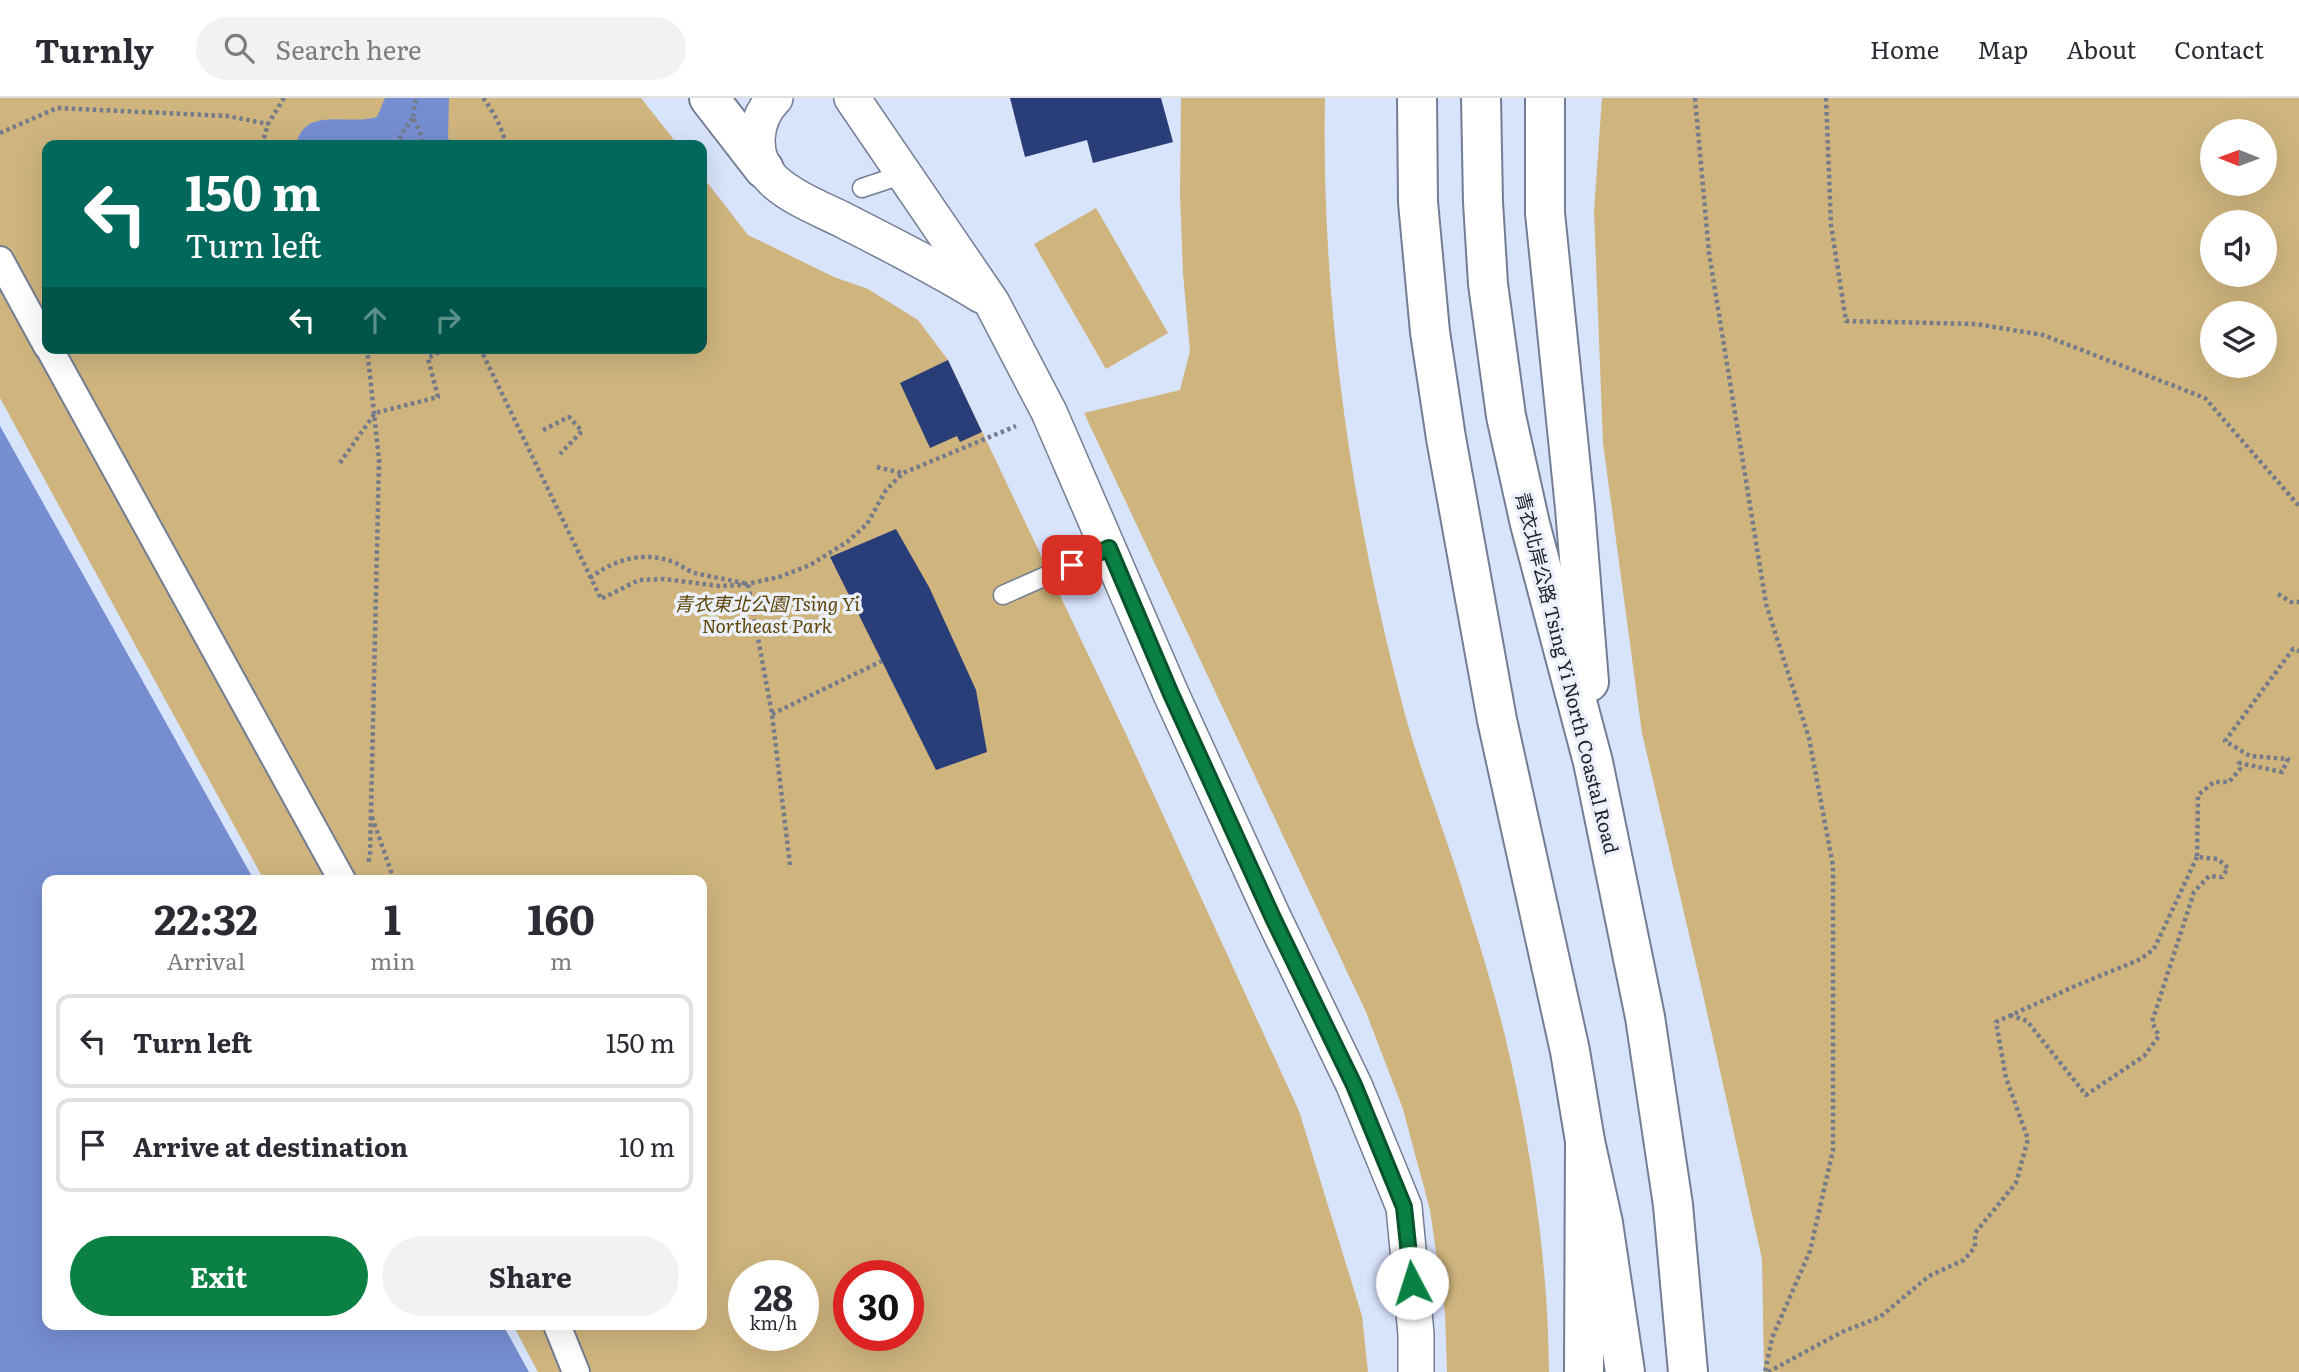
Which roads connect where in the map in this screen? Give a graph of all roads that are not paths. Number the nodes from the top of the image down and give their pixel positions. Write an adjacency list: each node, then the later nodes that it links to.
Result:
1 (709, 98): 7 (main road)
2 (775, 98): 7 (street)
3 (852, 98): 8 (street)
4 (1417, 98): 18 (main road)
5 (1481, 98): 16 (main road, 青衣北岸公路 Tsing Yi North Coastal Road)
6 (1545, 98): 16 (main road)
7 (764, 169): 11 (street)
8 (905, 176): 9 (lane); 11 (street)
9 (862, 188)
10 (0, 260): 12 (street)
11 (992, 303): 14 (street)
12 (42, 336)
13 (52, 354): 17 (street)
14 (1109, 548): 15 (lane); 21 (street)
15 (1003, 595)
16 (1593, 762): 24 (main road, 青衣北岸公路 Tsing Yi North Coastal Road)
17 (339, 875)
18 (1585, 1141): 22 (main road); 23 (main road)
19 (559, 1330): 20 (street)
20 (576, 1372)
21 (1416, 1372)
22 (1584, 1372)
23 (1625, 1372)
24 (1688, 1372)

